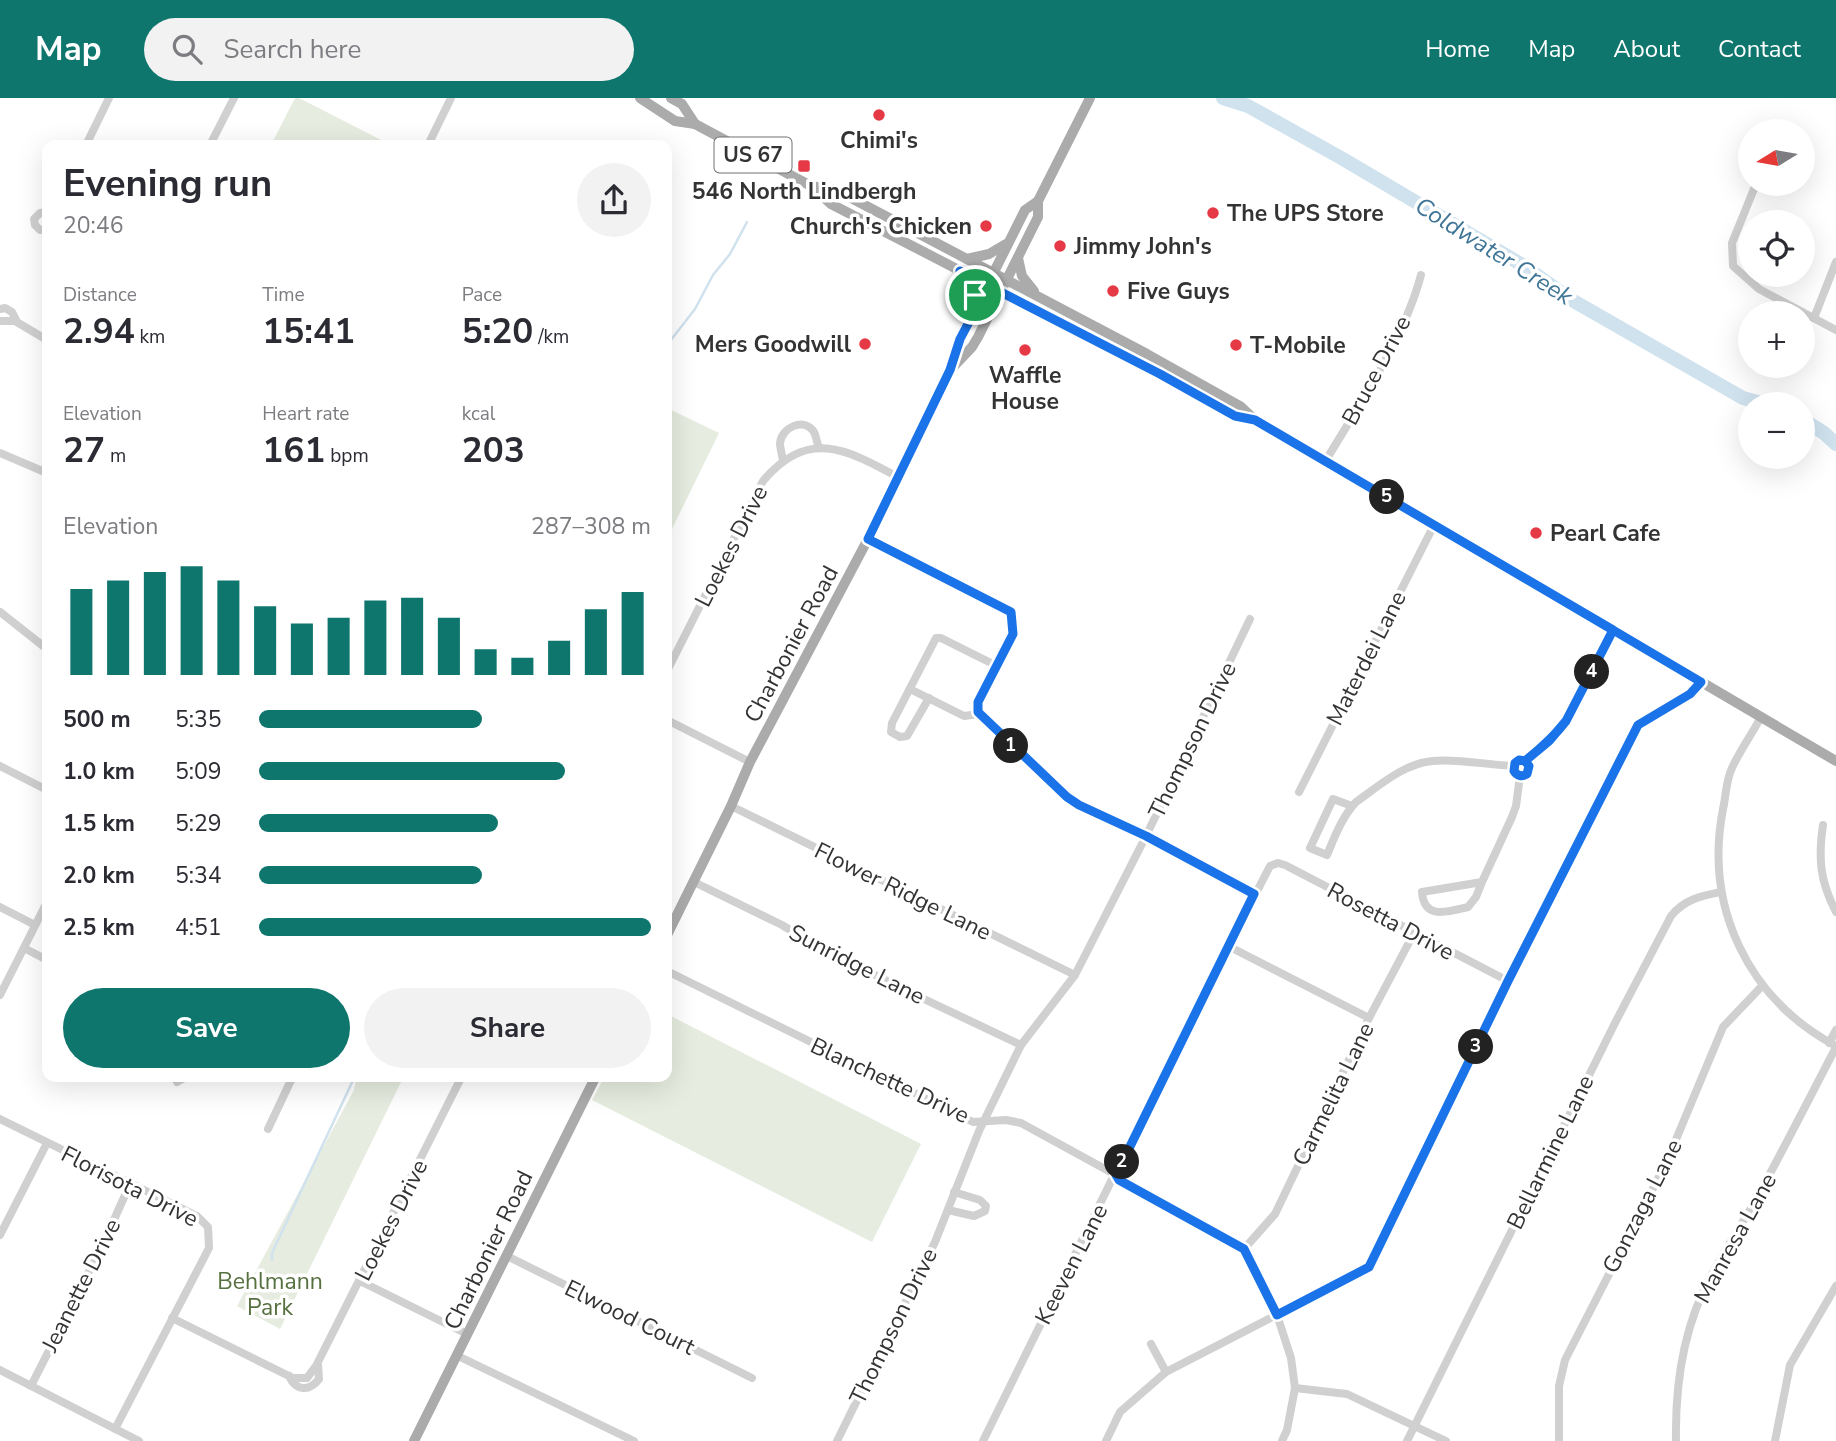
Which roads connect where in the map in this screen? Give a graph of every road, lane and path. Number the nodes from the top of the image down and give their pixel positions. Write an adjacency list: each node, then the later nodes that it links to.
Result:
1 (109, 98): 8 (street)
2 (234, 98): 9 (street)
3 (451, 98): 10 (street)
4 (640, 98): 7 (main road, US 67)
5 (671, 98): 7 (main road, US 67)
6 (1090, 98): 13 (main road)
7 (695, 124): 11 (main road, US 67)
8 (88, 140)
9 (213, 140)
10 (430, 140)
11 (811, 186): 17 (main road, US 67); 20 (main road, US 67)
12 (1751, 196): 27 (street)
13 (1038, 201): 16 (main road, Charbonier Road); 18 (main road, Charbonier Road)
14 (42, 213): 15 (street)
15 (42, 230)
16 (1010, 242): 17 (main road); 21 (main road, Charbonier Road)
17 (967, 258): 21 (main road, US 67)
18 (1017, 258): 23 (main road, Charbonier Road); 26 (main road)
19 (1836, 262): 30 (street)
20 (960, 271): 24 (main road, US 67); 28 (main road)
21 (994, 272): 23 (main road, US 67); 24 (main road, Charbonier Road)
22 (1421, 275): 41 (street, Bruce Drive)
23 (1007, 279): 25 (main road, Charbonier Road); 26 (main road, US 67)
24 (987, 286): 25 (main road, US 67); 28 (main road, Charbonier Road)
25 (1000, 292): 36 (main road, Charbonier Road); 37 (main road, US 67)
26 (1036, 294): 37 (main road, US 67)
27 (1782, 301)
28 (977, 307): 36 (main road, Charbonier Road)
29 (0, 309): 33 (street)
30 (1815, 315)
31 (1815, 319): 34 (street)
32 (1, 321): 33 (street)
33 (17, 322): 35 (street)
34 (1836, 330)
35 (42, 337)
36 (950, 370): 43 (main road, Charbonier Road)
37 (1255, 420): 41 (main road, US 67)
38 (819, 448): 40 (street, Loekes Drive); 40 (street); 43 (street)
39 (0, 453): 42 (street)
40 (783, 460): 50 (street, Loekes Drive)
41 (1325, 462): 44 (main road, US 67)
42 (42, 471)
43 (898, 477): 45 (main road, Charbonier Road)
44 (1434, 525): 48 (main road, US 67); 65 (street, Materdei Lane)
45 (868, 539): 51 (street); 60 (main road, Charbonier Road)
46 (0, 612): 49 (street)
47 (1250, 619): 69 (street, Thompson Drive)
48 (1613, 630): 52 (main road, US 67); 59 (street)
49 (42, 645)
50 (672, 661)
51 (997, 666): 53 (street); 55 (street)
52 (1701, 682): 56 (main road, US 67); 86 (street)
53 (910, 689): 54 (street); 54 (street)
54 (929, 698): 55 (street)
55 (979, 714): 69 (street)
56 (1761, 717): 58 (main road, US 67); 73 (street)
57 (672, 723): 60 (street)
58 (1835, 760)
59 (1525, 761): 62 (street); 63 (street)
60 (750, 762): 66 (main road, Charbonier Road)
61 (0, 766): 64 (street)
62 (1514, 766): 63 (street); 67 (street)
63 (1520, 776): 71 (street)
64 (42, 787)
65 (1299, 792)
66 (731, 806): 72 (main road, Charbonier Road); 85 (street, Flower Ridge Lane)
67 (1352, 807): 67 (street)
68 (1822, 825): 77 (street)
69 (1146, 836): 74 (street); 85 (street, Thompson Drive)
70 (1274, 864): 74 (street, Keeven Lane); 80 (street, Rosetta Drive)
71 (1482, 882): 71 (street)
72 (694, 883): 79 (main road, Charbonier Road); 91 (street, Sunridge Lane)
73 (1721, 892): 87 (street); 119 (street, Bellarmine Lane)
74 (1254, 894): 81 (street, Keeven Lane)
75 (0, 907): 78 (street)
76 (42, 912): 78 (street)
77 (1836, 912)
78 (35, 925): 82 (street)
79 (672, 925)
80 (1414, 933): 86 (street, Rosetta Drive); 89 (street, Carmelita Lane)
81 (1228, 946): 89 (street); 100 (street, Keeven Lane)
82 (24, 948): 83 (street); 88 (street)
83 (42, 957)
84 (672, 973): 97 (street, Blanchette Drive)
85 (1075, 975): 91 (street, Thompson Drive)
86 (1508, 981): 109 (street)
87 (1762, 986): 92 (street); 130 (street, Gonzaga Lane)
88 (0, 995)
89 (1369, 1018): 105 (street, Carmelita Lane)
90 (1836, 1030): 92 (street, Manresa Lane)
91 (1021, 1045): 97 (street, Thompson Drive)
92 (1834, 1045): 131 (street, Manresa Lane)
93 (290, 1082): 98 (street)
94 (460, 1082): 107 (street, Loekes Drive)
95 (593, 1082): 106 (main road, Charbonier Road)
96 (0, 1119): 99 (street, Florisota Drive)
97 (984, 1120): 100 (street, Blanchette Drive); 102 (street, Thompson Drive)
98 (268, 1129)
99 (47, 1143): 101 (street, Florisota Drive); 104 (street)
100 (1116, 1175): 105 (street, Blanchette Drive); 125 (street, Keeven Lane)
101 (130, 1184): 110 (street, Florisota Drive); 117 (street, Jeanette Drive)
102 (954, 1192): 103 (street, Thompson Drive); 103 (street)
103 (948, 1210): 124 (street, Thompson Drive)
104 (0, 1235)
105 (1244, 1249): 109 (street)
106 (507, 1256): 111 (main road, Charbonier Road); 116 (street, Elwood Court)
107 (360, 1281): 110 (street, Loekes Drive); 111 (street)
108 (1836, 1286): 132 (street)
109 (1277, 1315): 115 (street); 118 (street)
110 (172, 1318): 120 (street, Florisota Drive)
111 (467, 1334): 113 (main road, Charbonier Road)
112 (1151, 1344): 115 (street)
113 (458, 1356): 122 (main road, Charbonier Road); 123 (street)
114 (0, 1370): 117 (street)
115 (1166, 1372): 126 (street)
116 (752, 1378)
117 (31, 1386): 120 (street)
118 (1295, 1388): 119 (street); 127 (street)
119 (1414, 1427): 128 (street, Bellarmine Lane); 129 (street)
120 (115, 1429): 121 (street)
121 (139, 1441)
122 (414, 1441)
123 (634, 1441)
124 (836, 1441)
125 (983, 1441)
126 (1106, 1441)
127 (1282, 1441)
128 (1407, 1441)
129 (1446, 1441)
130 (1559, 1441)
131 (1676, 1441)
132 (1775, 1441)

